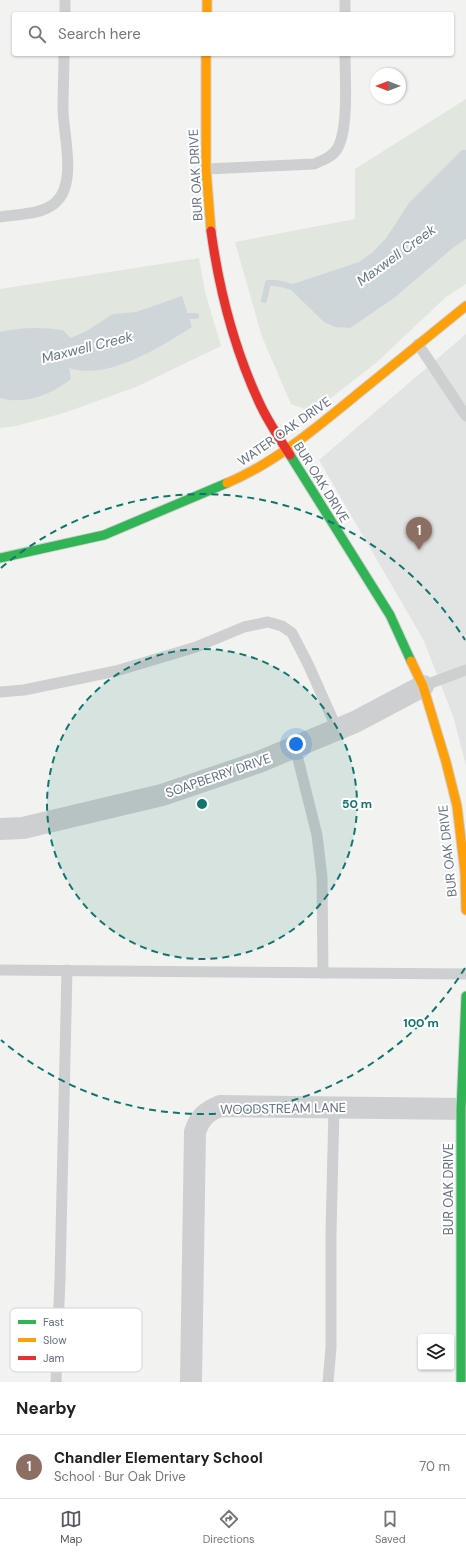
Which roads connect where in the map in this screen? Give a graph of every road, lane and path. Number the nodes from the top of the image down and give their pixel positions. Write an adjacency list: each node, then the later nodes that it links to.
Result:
1 (66, 0): 4 (lane)
2 (207, 0): 5 (street)
3 (345, 0): 6 (lane)
4 (65, 12)
5 (207, 12)
6 (345, 12)
7 (64, 56): 11 (lane)
8 (206, 56): 10 (street, BUR OAK DRIVE)
9 (345, 56): 10 (lane)
10 (206, 169): 15 (street, BUR OAK DRIVE)
11 (0, 217)
12 (466, 306): 13 (street, WATER OAK DRIVE)
13 (418, 344): 14 (lane); 15 (street, WATER OAK DRIVE)
14 (466, 416)
15 (286, 449): 16 (street, WATER OAK DRIVE); 18 (street, BUR OAK DRIVE)
16 (0, 558)
17 (466, 670): 18 (lane)
18 (423, 686): 20 (street, SOAPBERRY DRIVE); 23 (street, BUR OAK DRIVE)
19 (0, 692): 20 (lane)
20 (337, 730): 21 (street, SOAPBERRY DRIVE)
21 (295, 747): 22 (street, SOAPBERRY DRIVE); 26 (lane)
22 (0, 829)
23 (466, 910)
24 (0, 970): 25 (lane)
25 (67, 970): 26 (lane); 31 (lane)
26 (323, 973): 27 (lane)
27 (466, 974)
28 (466, 996): 30 (street, BUR OAK DRIVE)
29 (334, 1107): 30 (street, WOODSTREAM LANE); 34 (street, WOODSTREAM LANE); 35 (lane)
30 (463, 1109): 36 (street, BUR OAK DRIVE)
31 (59, 1308)
32 (56, 1372): 33 (lane)
33 (56, 1382)
34 (191, 1382)
35 (328, 1382)
36 (461, 1382)

